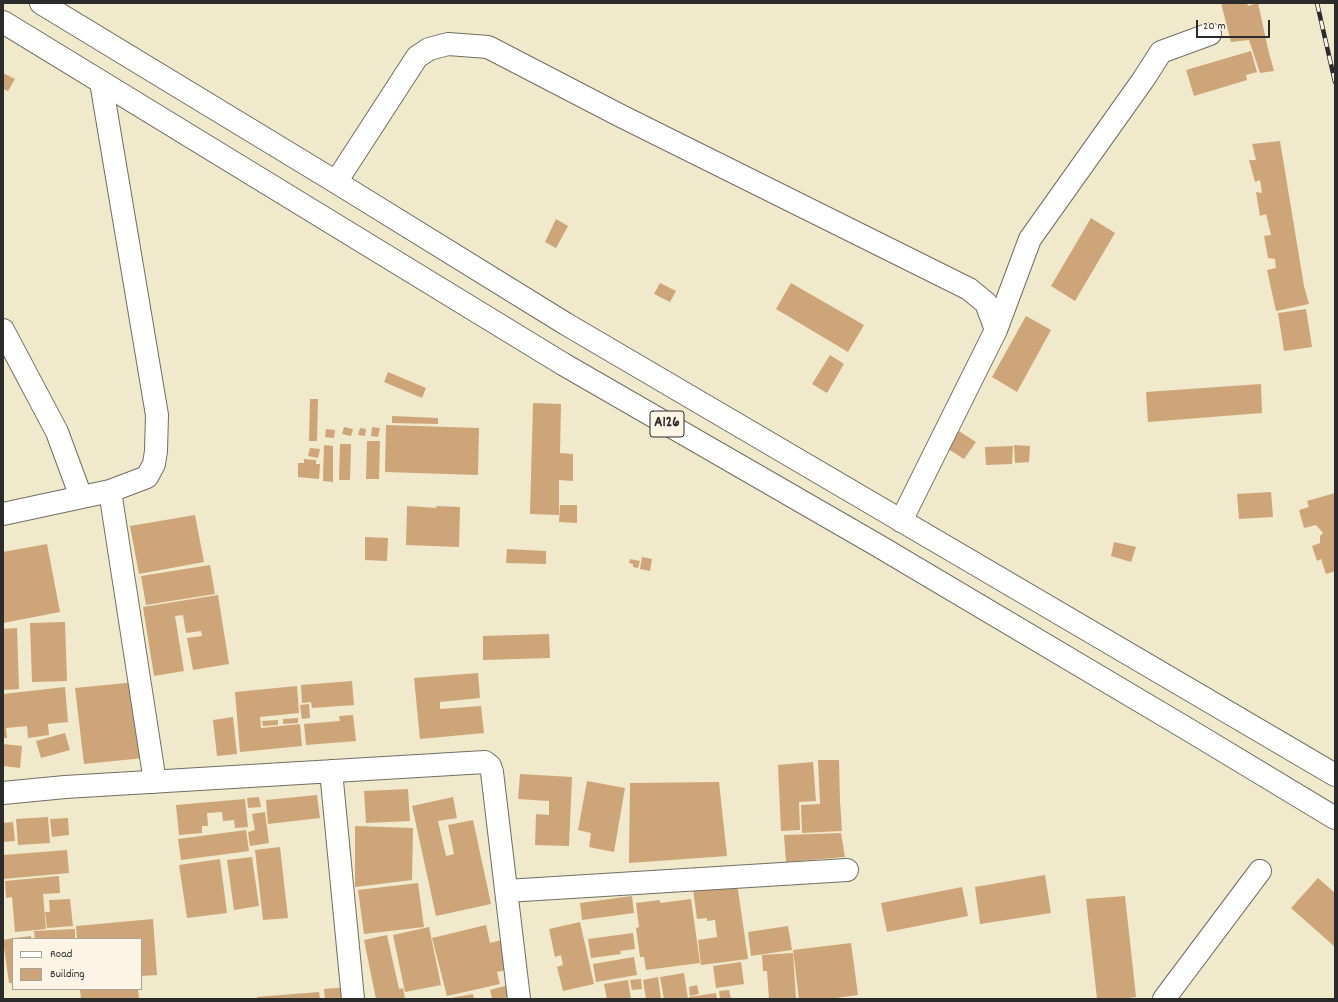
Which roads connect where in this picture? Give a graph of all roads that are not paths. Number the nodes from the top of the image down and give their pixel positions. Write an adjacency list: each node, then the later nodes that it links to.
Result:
1 (41, 3): 5 (main road, A126)
2 (3, 22): 4 (main road, A126)
3 (1210, 34): 7 (main road)
4 (101, 82): 8 (main road); 16 (main road, A126)
5 (336, 182): 7 (main road); 11 (main road, A126)
6 (3, 330): 9 (main road)
7 (996, 330): 11 (main road)
8 (110, 491): 9 (main road); 14 (main road)
9 (81, 498): 10 (main road)
10 (3, 514)
11 (901, 521): 13 (main road, A126)
12 (332, 771): 14 (main road); 19 (main road); 20 (main road)
13 (1335, 775)
14 (155, 782): 15 (main road)
15 (3, 793)
16 (1335, 818)
17 (847, 870): 19 (main road)
18 (1260, 871): 22 (main road)
19 (506, 891): 21 (main road)
20 (353, 999)
21 (519, 999)
22 (1164, 999)

